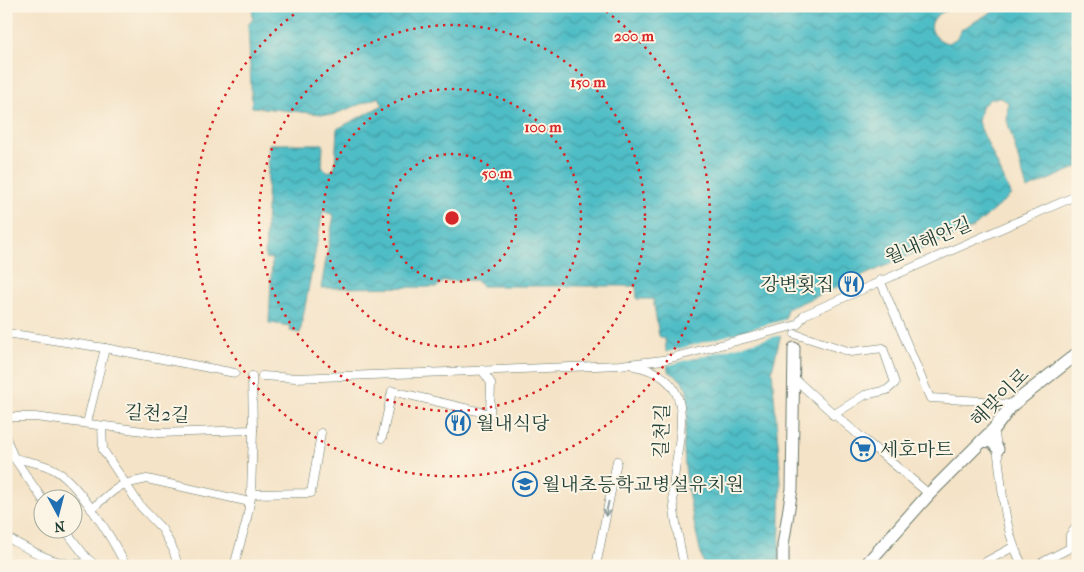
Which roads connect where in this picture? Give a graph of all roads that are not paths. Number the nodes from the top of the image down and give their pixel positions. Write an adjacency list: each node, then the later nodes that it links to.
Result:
1 (1078, 195): 2 (street, 월내해안길)
2 (880, 280): 8 (street, 월내해안길); 14 (street)
3 (6, 333): 5 (street)
4 (795, 334): 15 (street)
5 (105, 348): 10 (street); 17 (street)
6 (794, 348): 13 (street)
7 (1078, 353): 14 (main road, 해맞이로)
8 (620, 365): 9 (street); 45 (street, 길천길)
9 (482, 370): 12 (street); 23 (street)
10 (235, 374)
11 (252, 376): 20 (street)
12 (262, 376)
13 (794, 378): 15 (street); 46 (street)
14 (1012, 405): 19 (main road, 해맞이로)
15 (832, 415): 30 (street)
16 (6, 417): 17 (street, 길천2길)
17 (87, 424): 18 (street, 길천2길)
18 (102, 426): 20 (street, 길천2길); 28 (street)
19 (994, 429): 24 (main road, 해맞이로); 25 (street)
20 (253, 430): 31 (street)
21 (321, 433): 31 (street)
22 (6, 438): 26 (street)
23 (382, 438)
24 (981, 441): 25 (street); 30 (main road, 해맞이로)
25 (998, 449): 37 (street)
26 (14, 458): 29 (street); 32 (street)
27 (617, 461): 44 (street, one-way to 44)
28 (124, 484): 31 (street); 32 (street); 42 (street)
29 (36, 490)
30 (929, 494): 47 (main road, 해맞이로)
31 (250, 498): 43 (street)
32 (91, 509): 41 (street)
33 (1077, 526): 36 (street)
34 (6, 537): 38 (street)
35 (74, 540): 39 (street)
36 (1074, 546): 50 (street)
37 (1013, 547): 48 (street); 49 (street)
38 (44, 557): 39 (street); 40 (street)
39 (94, 564)
40 (48, 566)
41 (126, 566)
42 (178, 566)
43 (234, 566)
44 (596, 566)
45 (684, 566)
46 (783, 566)
47 (866, 566)
48 (978, 566)
49 (1024, 566)
50 (1035, 566)

